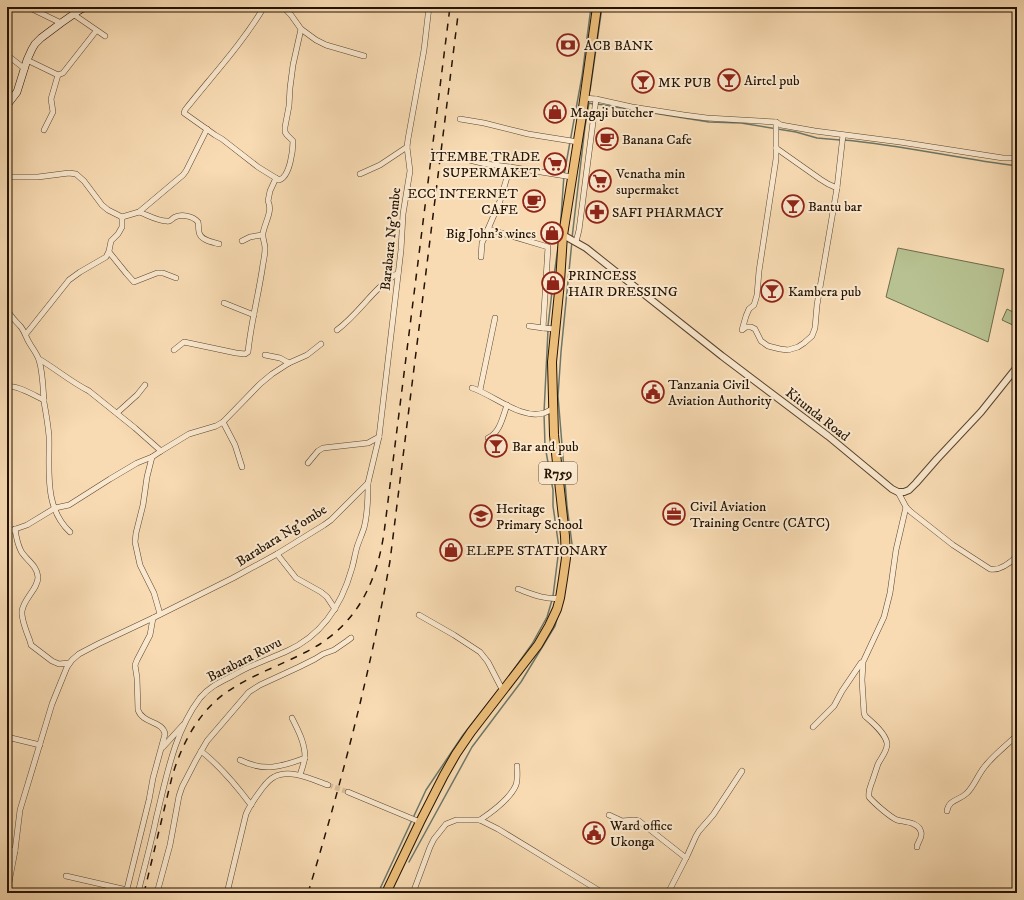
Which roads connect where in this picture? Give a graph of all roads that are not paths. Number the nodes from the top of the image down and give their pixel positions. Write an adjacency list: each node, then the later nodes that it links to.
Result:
1 (264, 7): 21 (street)
2 (283, 7): 8 (street)
3 (429, 7): 25 (street, Barabara Ng'ombe)
4 (597, 7): 16 (main road, R759)
5 (28, 8): 7 (street)
6 (78, 9): 7 (main road); 9 (street)
7 (61, 23): 13 (main road)
8 (301, 29): 12 (street); 33 (street)
9 (96, 30): 10 (street); 15 (street)
10 (105, 36)
11 (7, 55): 14 (street)
12 (364, 56)
13 (27, 60): 14 (main road); 15 (street)
14 (25, 69): 18 (main road)
15 (58, 75): 22 (street)
16 (584, 98): 17 (street); 24 (main road, R759)
17 (596, 99): 20 (street); 41 (street)
18 (7, 105)
19 (460, 118): 24 (street)
20 (776, 122): 23 (street); 26 (street)
21 (207, 129): 33 (street); 35 (street)
22 (44, 130)
23 (843, 135): 28 (street); 34 (street)
24 (578, 142): 32 (main road, R759)
25 (408, 147): 30 (street); 45 (street, Barabara Ng'ombe)
26 (776, 148): 34 (street); 34 (street)
27 (456, 156): 29 (street)
28 (1017, 158)
29 (510, 167): 32 (street); 37 (street)
30 (360, 174)
31 (7, 177): 36 (street)
32 (572, 177): 39 (main road, R759)
33 (276, 178): 38 (street)
34 (837, 188)
35 (140, 212): 36 (street); 42 (street)
36 (122, 217): 43 (street)
37 (488, 229): 44 (street); 54 (street)
38 (262, 235): 40 (street); 49 (street)
39 (564, 235): 41 (street, Kitunda Road); 55 (main road, R759)
40 (242, 241)
41 (576, 242): 80 (street, Kitunda Road)
42 (219, 244)
43 (109, 252): 46 (street); 57 (street)
44 (481, 257)
45 (398, 273): 56 (street); 73 (street, Barabara Ng'ombe)
46 (176, 278)
47 (224, 303): 49 (street)
48 (7, 308): 50 (street)
49 (254, 315): 59 (street)
50 (11, 316): 52 (street); 57 (street)
51 (495, 318): 67 (street)
52 (7, 321)
53 (529, 326): 54 (street)
54 (543, 328): 55 (street)
55 (555, 329): 70 (main road, R759)
56 (337, 330)
57 (26, 334): 61 (street)
58 (321, 344): 62 (street)
59 (174, 350)
60 (265, 355): 62 (street)
61 (39, 359): 68 (street); 71 (street)
62 (289, 363): 72 (street)
63 (1017, 367): 80 (street)
64 (145, 385): 71 (street)
65 (7, 387): 68 (street)
66 (472, 388): 67 (street)
67 (480, 390): 69 (street)
68 (44, 400): 82 (street)
69 (507, 405): 70 (street); 74 (street)
70 (552, 409): 89 (main road, R759)
71 (117, 413): 75 (street)
72 (223, 422): 75 (street); 78 (street)
73 (379, 437): 77 (street); 79 (street, Barabara Ng'ombe)
74 (488, 438)
75 (161, 451): 76 (street)
76 (152, 457): 82 (street); 91 (street)
77 (308, 463)
78 (242, 468)
79 (368, 483): 86 (street, Barabara Ng'ombe); 90 (street, Barabara Ruvu)
80 (898, 492): 81 (street)
81 (906, 507): 87 (street); 95 (street)
82 (54, 508): 83 (street); 85 (street)
83 (15, 529): 84 (street); 96 (street)
84 (7, 532)
85 (70, 532)
86 (277, 554): 90 (street); 91 (street, Barabara Ng'ombe)
87 (1017, 556)
88 (518, 589): 89 (street)
89 (560, 598): 97 (main road, R759)
90 (335, 609): 99 (street, Barabara Ruvu)
91 (160, 614): 93 (street, Barabara Ng'ombe)
92 (419, 615): 97 (street)
93 (153, 618): 96 (street, Barabara Ng'ombe); 104 (street)
94 (350, 638): 105 (street)
95 (862, 662): 100 (street); 118 (street)
96 (69, 663): 103 (street, Barabara Ng'ombe)
97 (503, 691): 117 (main road, R759)
98 (292, 718): 106 (street)
99 (185, 724): 104 (street); 125 (street, Barabara Ruvu)
100 (813, 727)
101 (1017, 734): 114 (street)
102 (7, 738): 103 (street)
103 (40, 745): 120 (street, Barabara Ng'ombe)
104 (162, 748): 123 (street)
105 (201, 750): 113 (street); 126 (street)
106 (305, 758): 107 (street); 110 (street)
107 (240, 760)
108 (517, 766): 116 (street)
109 (742, 771): 121 (street)
110 (300, 775): 111 (street); 113 (street)
111 (328, 786)
112 (348, 792): 117 (street)
113 (251, 805): 127 (street)
114 (947, 811)
115 (609, 815): 121 (street)
116 (480, 820): 129 (street); 130 (street)
117 (420, 822): 128 (main road, R759)
118 (917, 847)
119 (7, 849): 120 (street)
120 (15, 851): 124 (street, Barabara Ng'ombe)
121 (686, 858): 131 (street)
122 (66, 876): 123 (street)
123 (127, 891)
124 (7, 893)
125 (138, 893)
126 (157, 893)
127 (227, 893)
128 (386, 893)
129 (413, 893)
130 (603, 893)
131 (668, 893)

